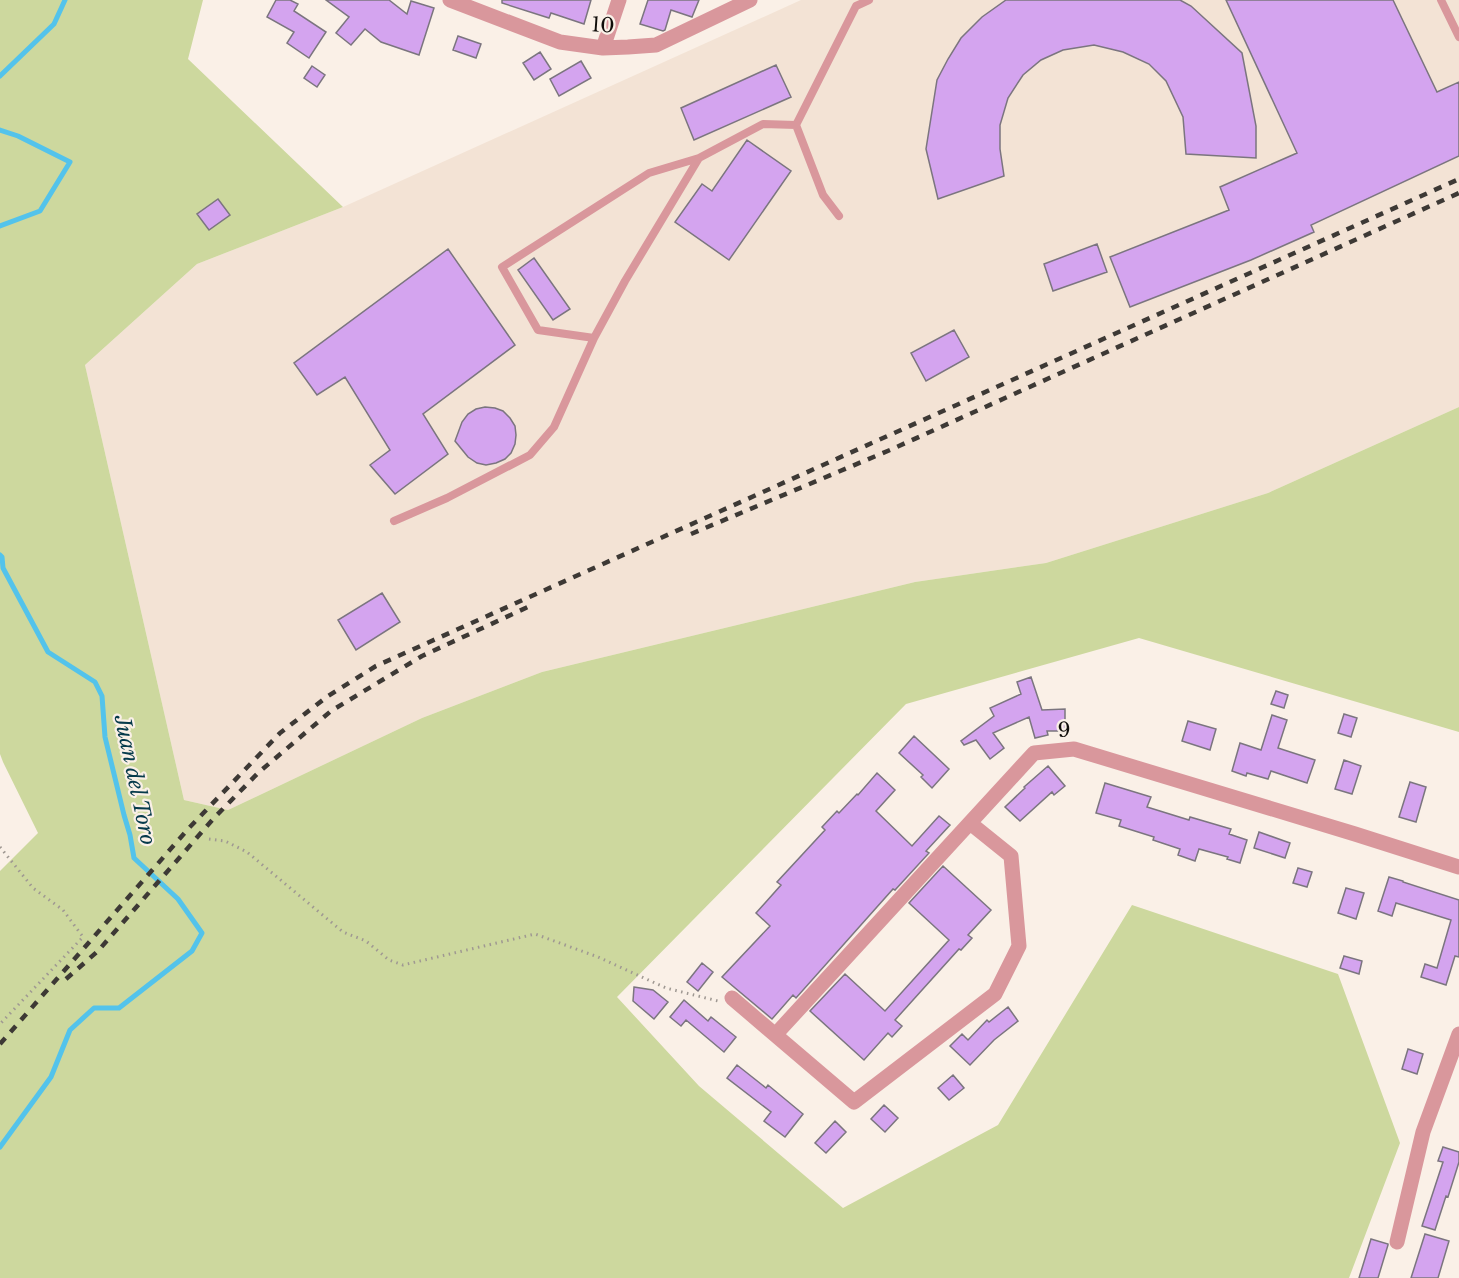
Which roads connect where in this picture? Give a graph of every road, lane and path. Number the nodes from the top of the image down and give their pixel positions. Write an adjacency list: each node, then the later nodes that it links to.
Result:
1 (450, 0): 7 (street, 10)
2 (619, 0): 7 (street)
3 (750, 0): 7 (street, 10)
4 (869, 0): 8 (lane)
5 (1442, 0): 6 (lane)
6 (1459, 38)
7 (603, 48)
8 (796, 125): 9 (lane); 10 (lane)
9 (699, 158): 11 (lane); 11 (lane)
10 (839, 216)
11 (594, 338): 12 (lane)
12 (394, 521)
13 (970, 823): 16 (street, 9); 19 (street, 9); 19 (street)
14 (209, 839): 17 (path)
15 (0, 847): 18 (path)
16 (1459, 867)
17 (732, 998): 19 (street)
18 (0, 1024)
19 (776, 1034)
20 (1459, 1034): 21 (street)
21 (1398, 1242)

